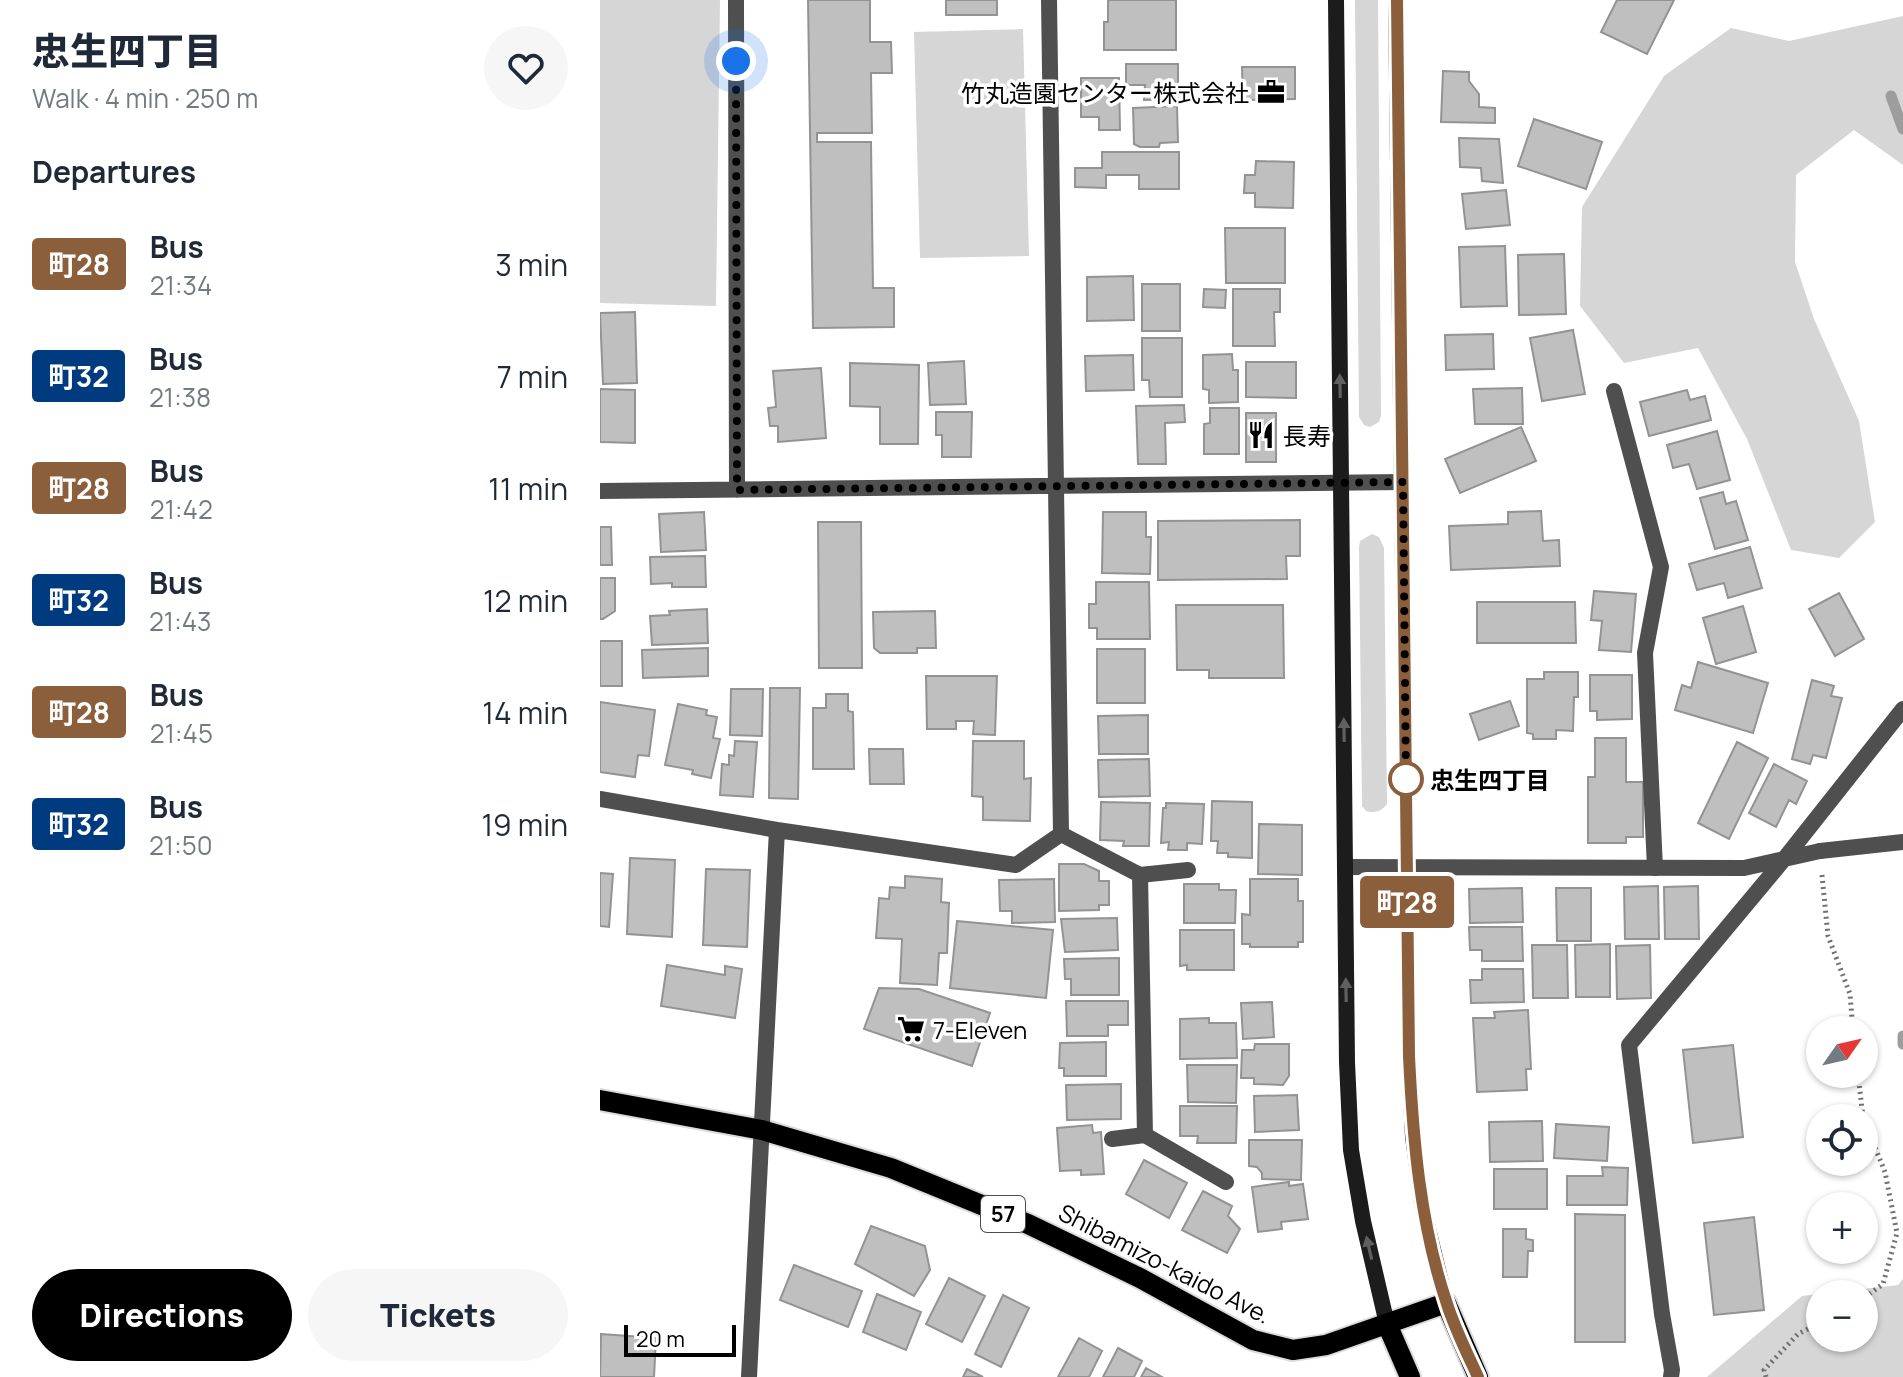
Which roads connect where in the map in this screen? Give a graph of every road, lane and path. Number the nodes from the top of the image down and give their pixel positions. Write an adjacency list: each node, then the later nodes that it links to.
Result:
1 (736, 0): 9 (street)
2 (1049, 0): 8 (street)
3 (1336, 0): 7 (street, one-way to 3)
4 (1396, 0): 6 (street)
5 (1614, 391): 19 (street)
6 (1403, 482): 7 (street); 20 (street)
7 (1341, 483): 8 (street); 18 (street, one-way to 7)
8 (1058, 486): 9 (street); 14 (street)
9 (737, 490): 10 (street)
10 (600, 491)
11 (1903, 709): 17 (street)
12 (600, 799): 13 (street)
13 (777, 830): 14 (street); 25 (street)
14 (1061, 834): 22 (street)
15 (1903, 842): 16 (street)
16 (1820, 851): 17 (street); 23 (path)
17 (1785, 858): 19 (street); 37 (street)
18 (1345, 867): 20 (street); 32 (street, one-way to 18)
19 (1655, 868): 20 (street)
20 (1407, 869): 31 (street)
21 (1188, 870): 22 (street)
22 (1140, 875): 26 (street)
23 (1852, 1016)
24 (600, 1100): 25 (main road, Shibamizo-kaido Ave. / 57)
25 (762, 1130): 32 (main road, Shibamizo-kaido Ave. / 57); 34 (street)
26 (1145, 1135): 27 (street); 29 (street)
27 (1112, 1139)
28 (1878, 1154): 30 (path)
29 (1226, 1182)
30 (1878, 1288)
31 (1446, 1303): 32 (main road, Shibamizo-kaido Ave. / 57); 36 (main road)
32 (1387, 1324): 35 (main road)
33 (1806, 1330): 38 (path)
34 (749, 1377)
35 (1410, 1377)
36 (1478, 1377)
37 (1671, 1377)
38 (1766, 1377)

